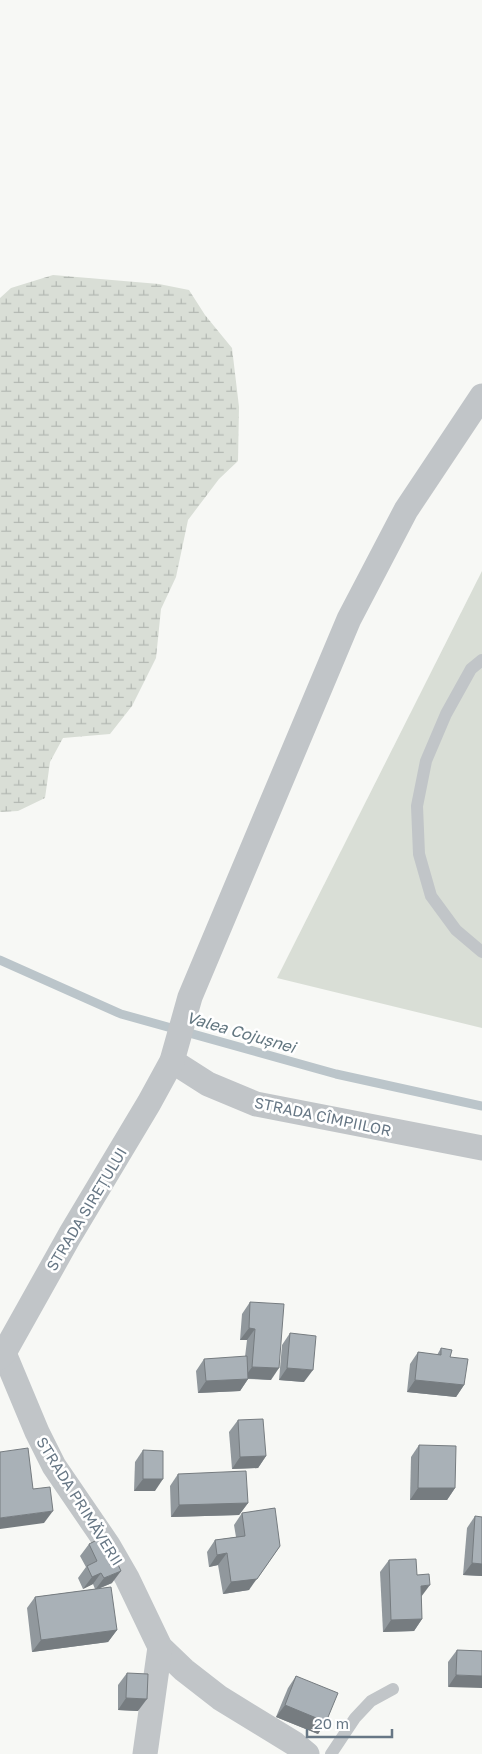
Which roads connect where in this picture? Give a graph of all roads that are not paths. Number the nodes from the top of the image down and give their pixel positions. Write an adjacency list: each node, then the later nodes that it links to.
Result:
1 (482, 396): 4 (street, STRADA SIREȚULUI)
2 (482, 660): 3 (lane)
3 (482, 952)
4 (172, 1061): 5 (street, STRADA CÎMPIILOR); 6 (street, STRADA SIREȚULUI)
5 (482, 1148)
6 (2, 1355): 7 (street, STRADA PRIMĂVERII)
7 (160, 1647): 9 (street); 10 (street, STRADA PRIMĂVERII)
8 (393, 1689): 11 (lane)
9 (145, 1754)
10 (307, 1754)
11 (331, 1754)

